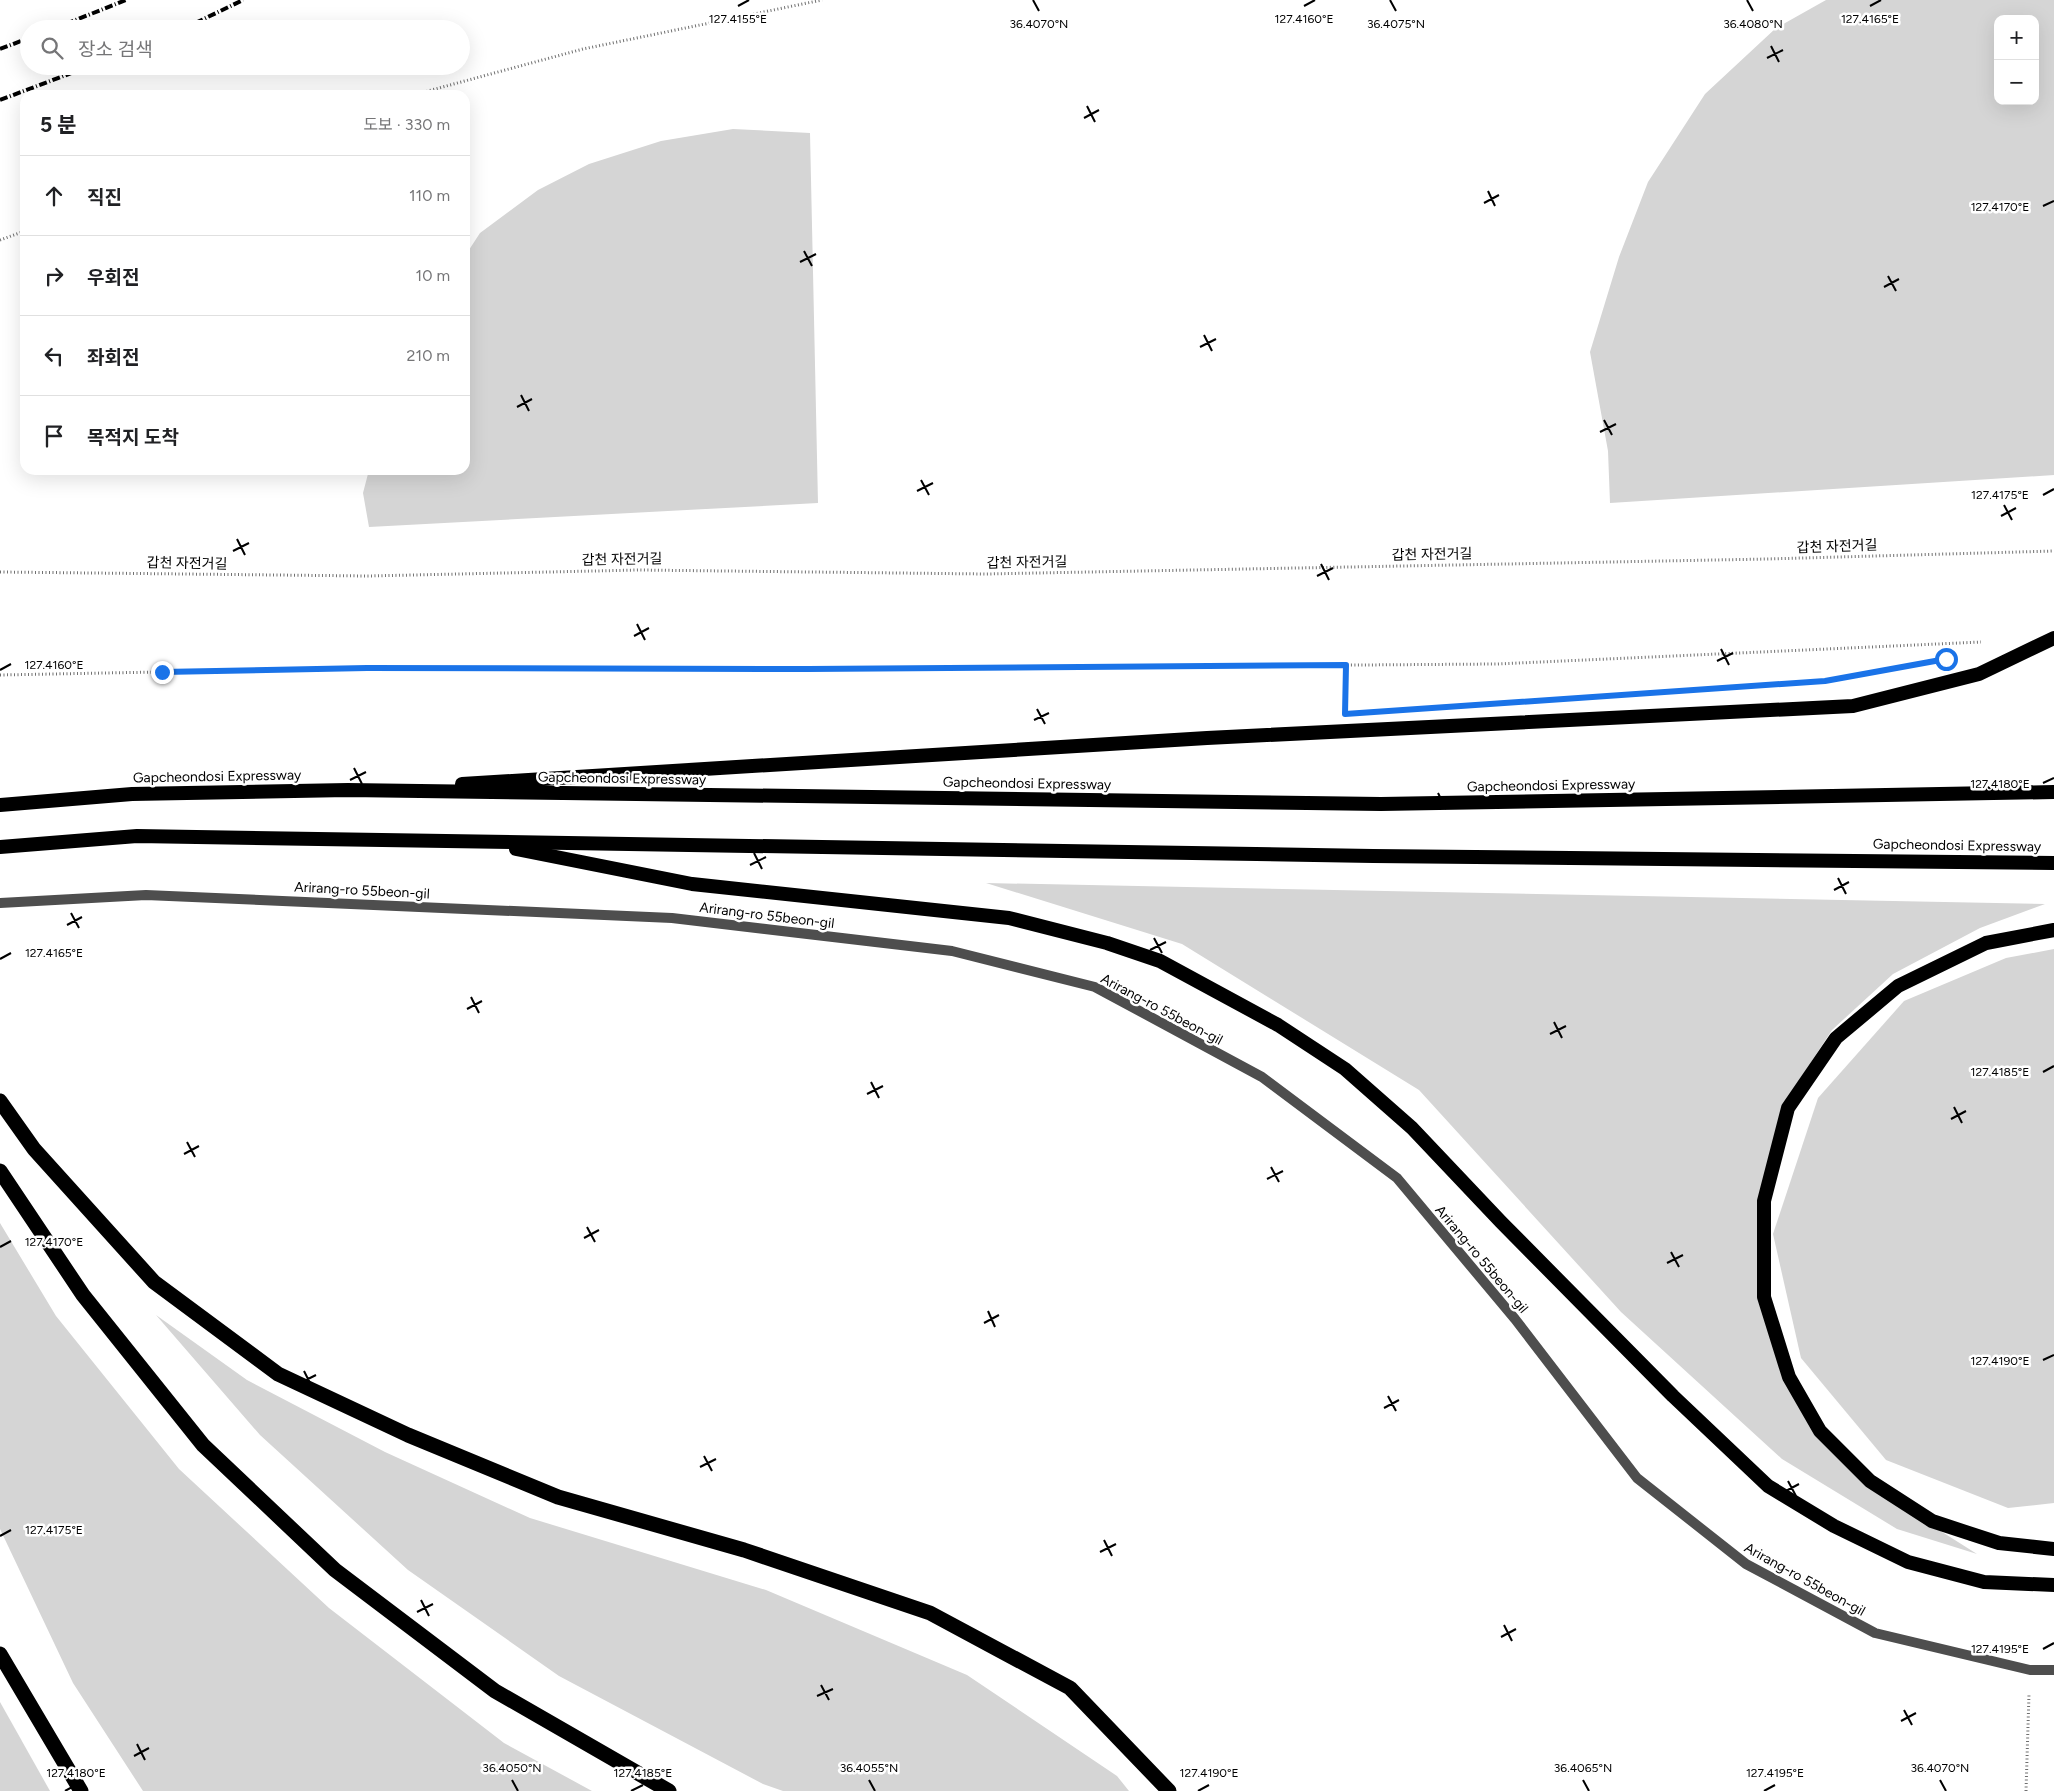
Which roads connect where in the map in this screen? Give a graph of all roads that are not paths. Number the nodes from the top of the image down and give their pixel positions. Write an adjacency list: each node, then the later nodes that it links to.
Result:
1 (2054, 638): 2 (highway)
2 (348, 790): 3 (highway, Gapcheondosi Expressway); 4 (highway, Gapcheondosi Expressway)
3 (2054, 792)
4 (0, 805)
5 (481, 842): 6 (highway, Gapcheondosi Expressway); 7 (highway, Gapcheondosi Expressway); 13 (highway)
6 (0, 847)
7 (2054, 863)
8 (0, 903): 15 (lane, Arirang-ro 55beon-gil)
9 (2054, 930): 12 (highway)
10 (0, 1101): 18 (highway)
11 (0, 1171): 17 (highway)
12 (2054, 1549)
13 (2054, 1585)
14 (0, 1654): 16 (highway)
15 (2054, 1670)
16 (81, 1791)
17 (669, 1791)
18 (1169, 1791)

